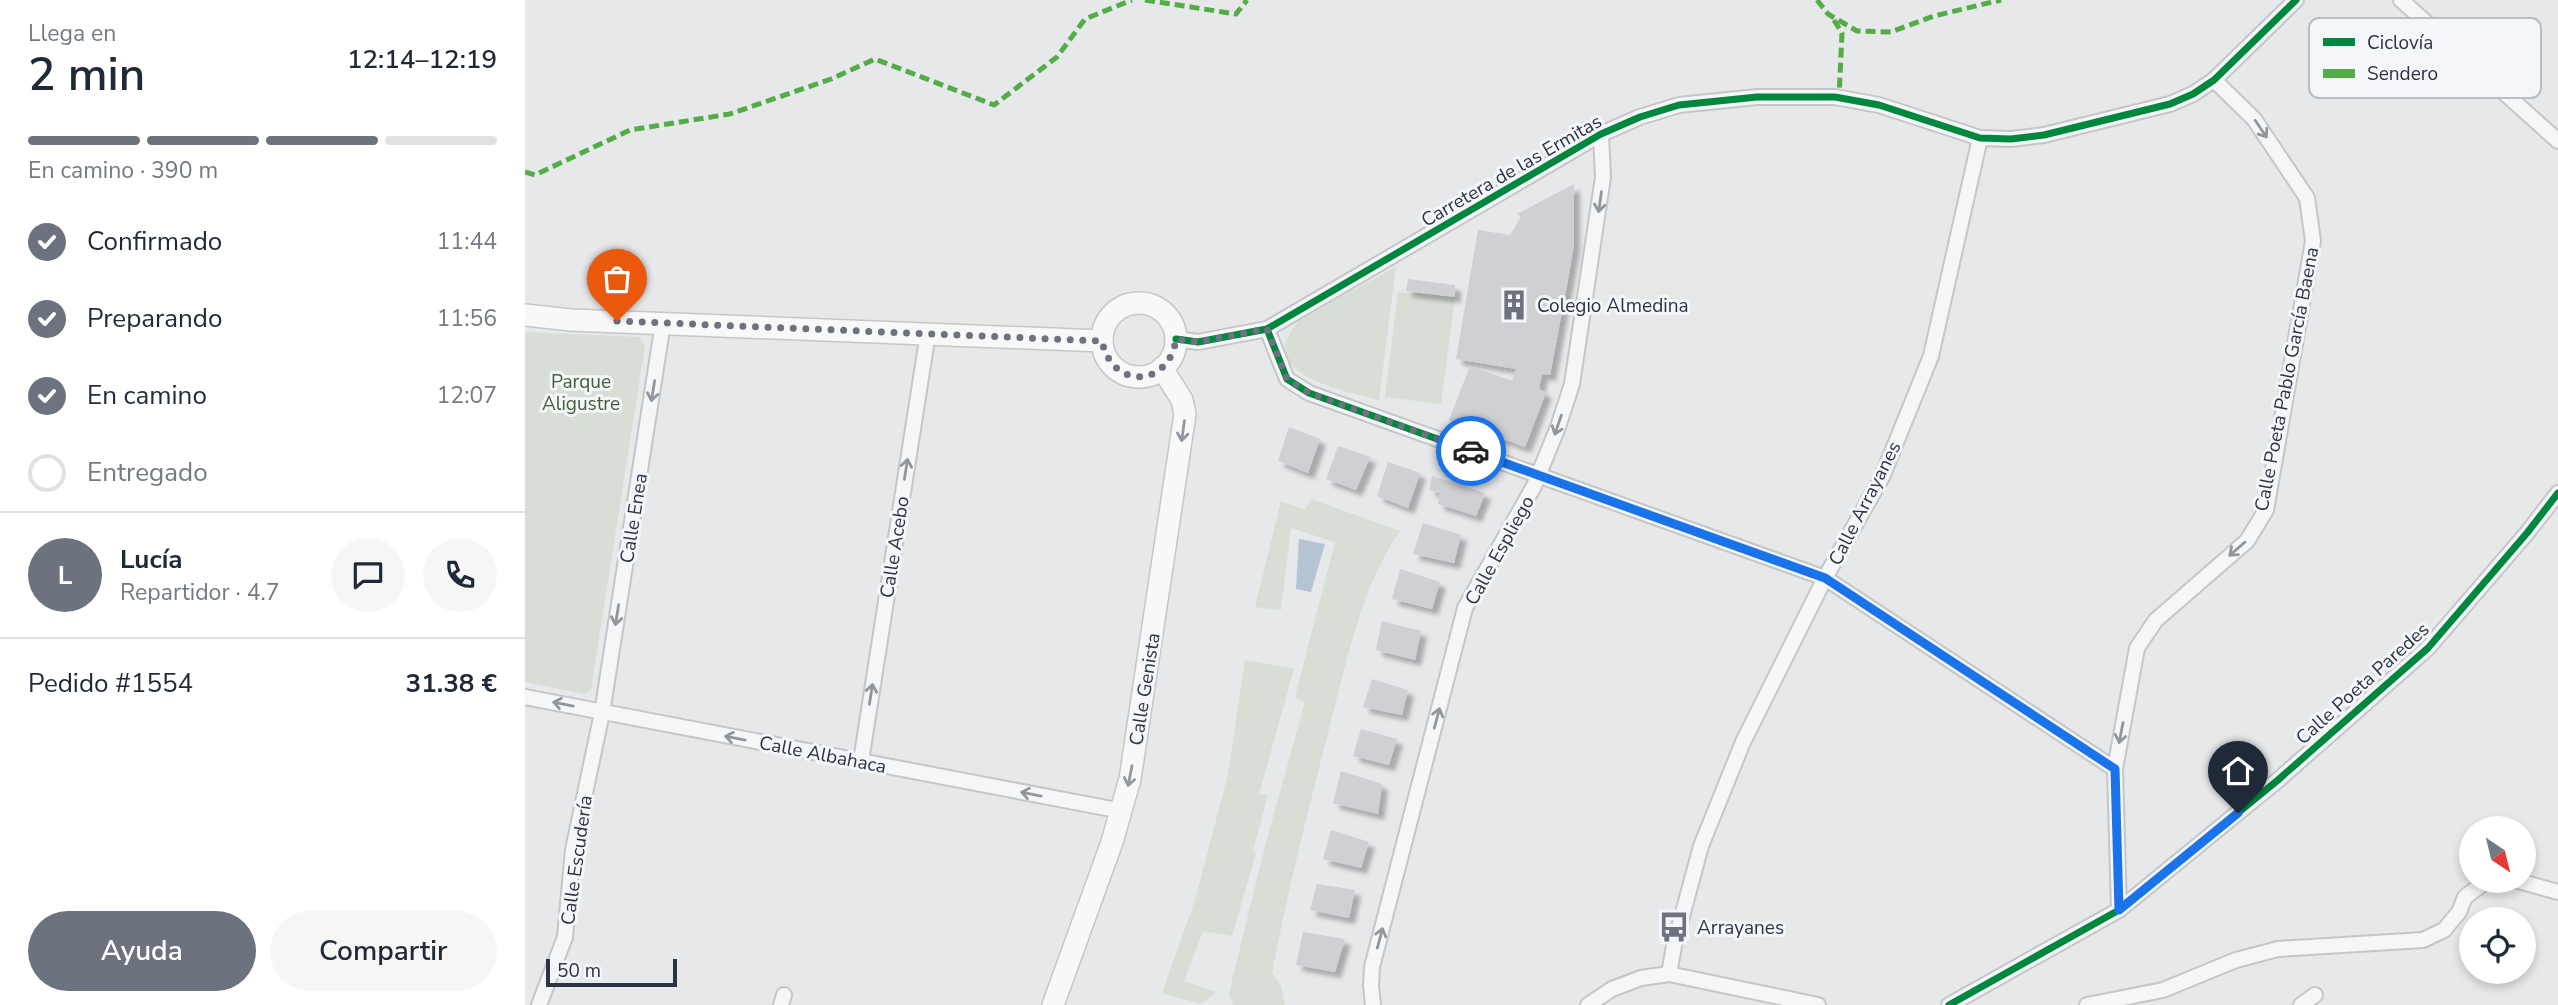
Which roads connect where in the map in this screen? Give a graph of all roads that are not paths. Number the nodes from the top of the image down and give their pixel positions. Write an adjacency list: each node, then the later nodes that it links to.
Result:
1 (2296, 0): 4 (street, Carretera de las Ermitas)
2 (2401, 0): 3 (street)
3 (2421, 18)
4 (2214, 80): 7 (street, Carretera de las Ermitas); 22 (street, Calle Poeta Pablo García Baena, one-way to 22)
5 (2510, 98): 8 (street)
6 (1601, 134): 7 (street, Carretera de las Ermitas); 11 (street, Carretera de las Ermitas); 16 (street, Calle Espliego, one-way to 16)
7 (1980, 138): 18 (street, Calle Arrayanes)
8 (2558, 141)
9 (525, 315): 10 (street)
10 (663, 323): 12 (street); 20 (street, Calle Enea, one-way to 20)
11 (1267, 329): 13 (street, Carretera de las Ermitas); 16 (street)
12 (928, 333): 14 (street); 21 (street, Calle Acebo, one-way to 12)
13 (1176, 339): 14 (street); 15 (street)
14 (1102, 341): 15 (street)
15 (1162, 369): 23 (street, Calle Genista, one-way to 23)
16 (1538, 476): 18 (street); 32 (street, Calle Espliego, one-way to 16)
17 (2558, 493): 27 (street, Calle Poeta Paredes)
18 (1825, 578): 22 (street); 28 (street, Calle Arrayanes)
19 (525, 697): 20 (street, Calle Albahaca, one-way to 19)
20 (601, 713): 21 (street, Calle Albahaca, one-way to 20); 30 (street, Calle Escudería)
21 (861, 761): 23 (street, Calle Albahaca, one-way to 21)
22 (2115, 769): 27 (street, Calle Poeta Pablo García Baena)
23 (1122, 811): 31 (street, Calle Genista)
24 (2536, 886): 25 (street)
25 (2558, 892)
26 (2470, 893): 36 (street)
27 (2119, 910): 35 (street, Calle Poeta Paredes)
28 (1669, 974): 33 (street); 34 (street)
29 (2315, 995): 37 (street)
30 (539, 1005)
31 (1053, 1005)
32 (1373, 1005)
33 (1588, 1005)
34 (1818, 1005)
35 (1949, 1005)
36 (2087, 1005)
37 (2301, 1005)

